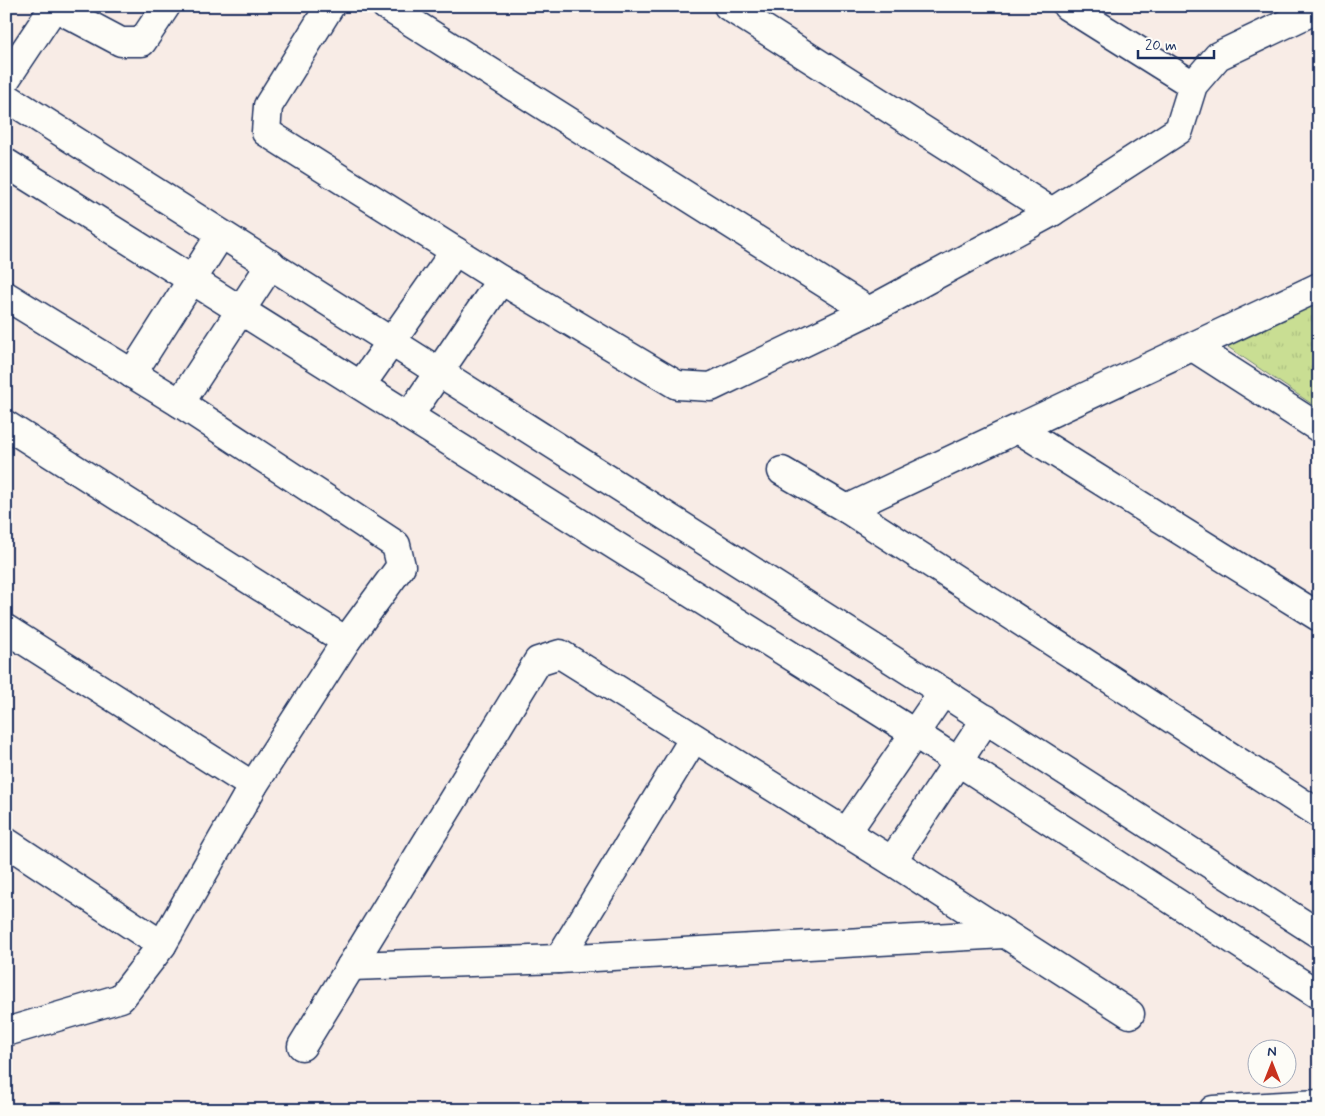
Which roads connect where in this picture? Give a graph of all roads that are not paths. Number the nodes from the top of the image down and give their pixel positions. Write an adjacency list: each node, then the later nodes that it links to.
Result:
1 (166, 6): 6 (street)
2 (330, 6): 14 (street)
3 (386, 6): 21 (street)
4 (728, 6): 12 (street)
5 (1068, 6): 9 (street)
6 (54, 7): 8 (street)
7 (1319, 8): 9 (street)
8 (6, 79)
9 (1193, 85): 12 (street)
10 (6, 98): 13 (street)
11 (6, 163): 16 (street)
12 (1052, 212): 21 (street)
13 (221, 234): 15 (street); 16 (street)
14 (454, 251): 17 (street); 22 (street)
15 (271, 264): 20 (street); 22 (street)
16 (192, 280): 20 (street); 25 (street)
17 (501, 280): 21 (street); 24 (street)
18 (1319, 287): 23 (street)
19 (6, 296): 25 (street)
20 (241, 310): 26 (street); 27 (street)
21 (869, 311)
22 (392, 341): 24 (street); 26 (street)
23 (1193, 347): 30 (street); 31 (street)
24 (439, 371): 28 (street); 37 (street)
25 (132, 374): 27 (street)
26 (361, 385): 28 (street)
27 (180, 402): 36 (street)
28 (409, 416): 39 (street)
29 (6, 425): 36 (street)
30 (1319, 428)
31 (1018, 429): 33 (street); 34 (street)
32 (782, 471): 33 (street)
33 (848, 510): 43 (street)
34 (1319, 617)
35 (6, 629): 42 (street)
36 (346, 642): 42 (street)
37 (943, 692): 38 (street); 39 (street)
38 (986, 719): 41 (street); 48 (street)
39 (914, 733): 41 (street); 44 (street)
40 (694, 738): 44 (street); 50 (street); 51 (street)
41 (958, 761): 46 (street); 52 (street)
42 (253, 786): 49 (street)
43 (1319, 814)
44 (846, 833): 46 (street)
45 (6, 842): 49 (street)
46 (892, 861): 47 (street)
47 (1004, 934): 50 (street); 53 (street)
48 (1319, 934)
49 (162, 945): 54 (street)
50 (559, 959): 51 (street)
51 (351, 966): 55 (street)
52 (1319, 995)
53 (1130, 1014)
54 (6, 1032)
55 (302, 1046)
56 (1319, 1104): 57 (street)
57 (1213, 1110)

